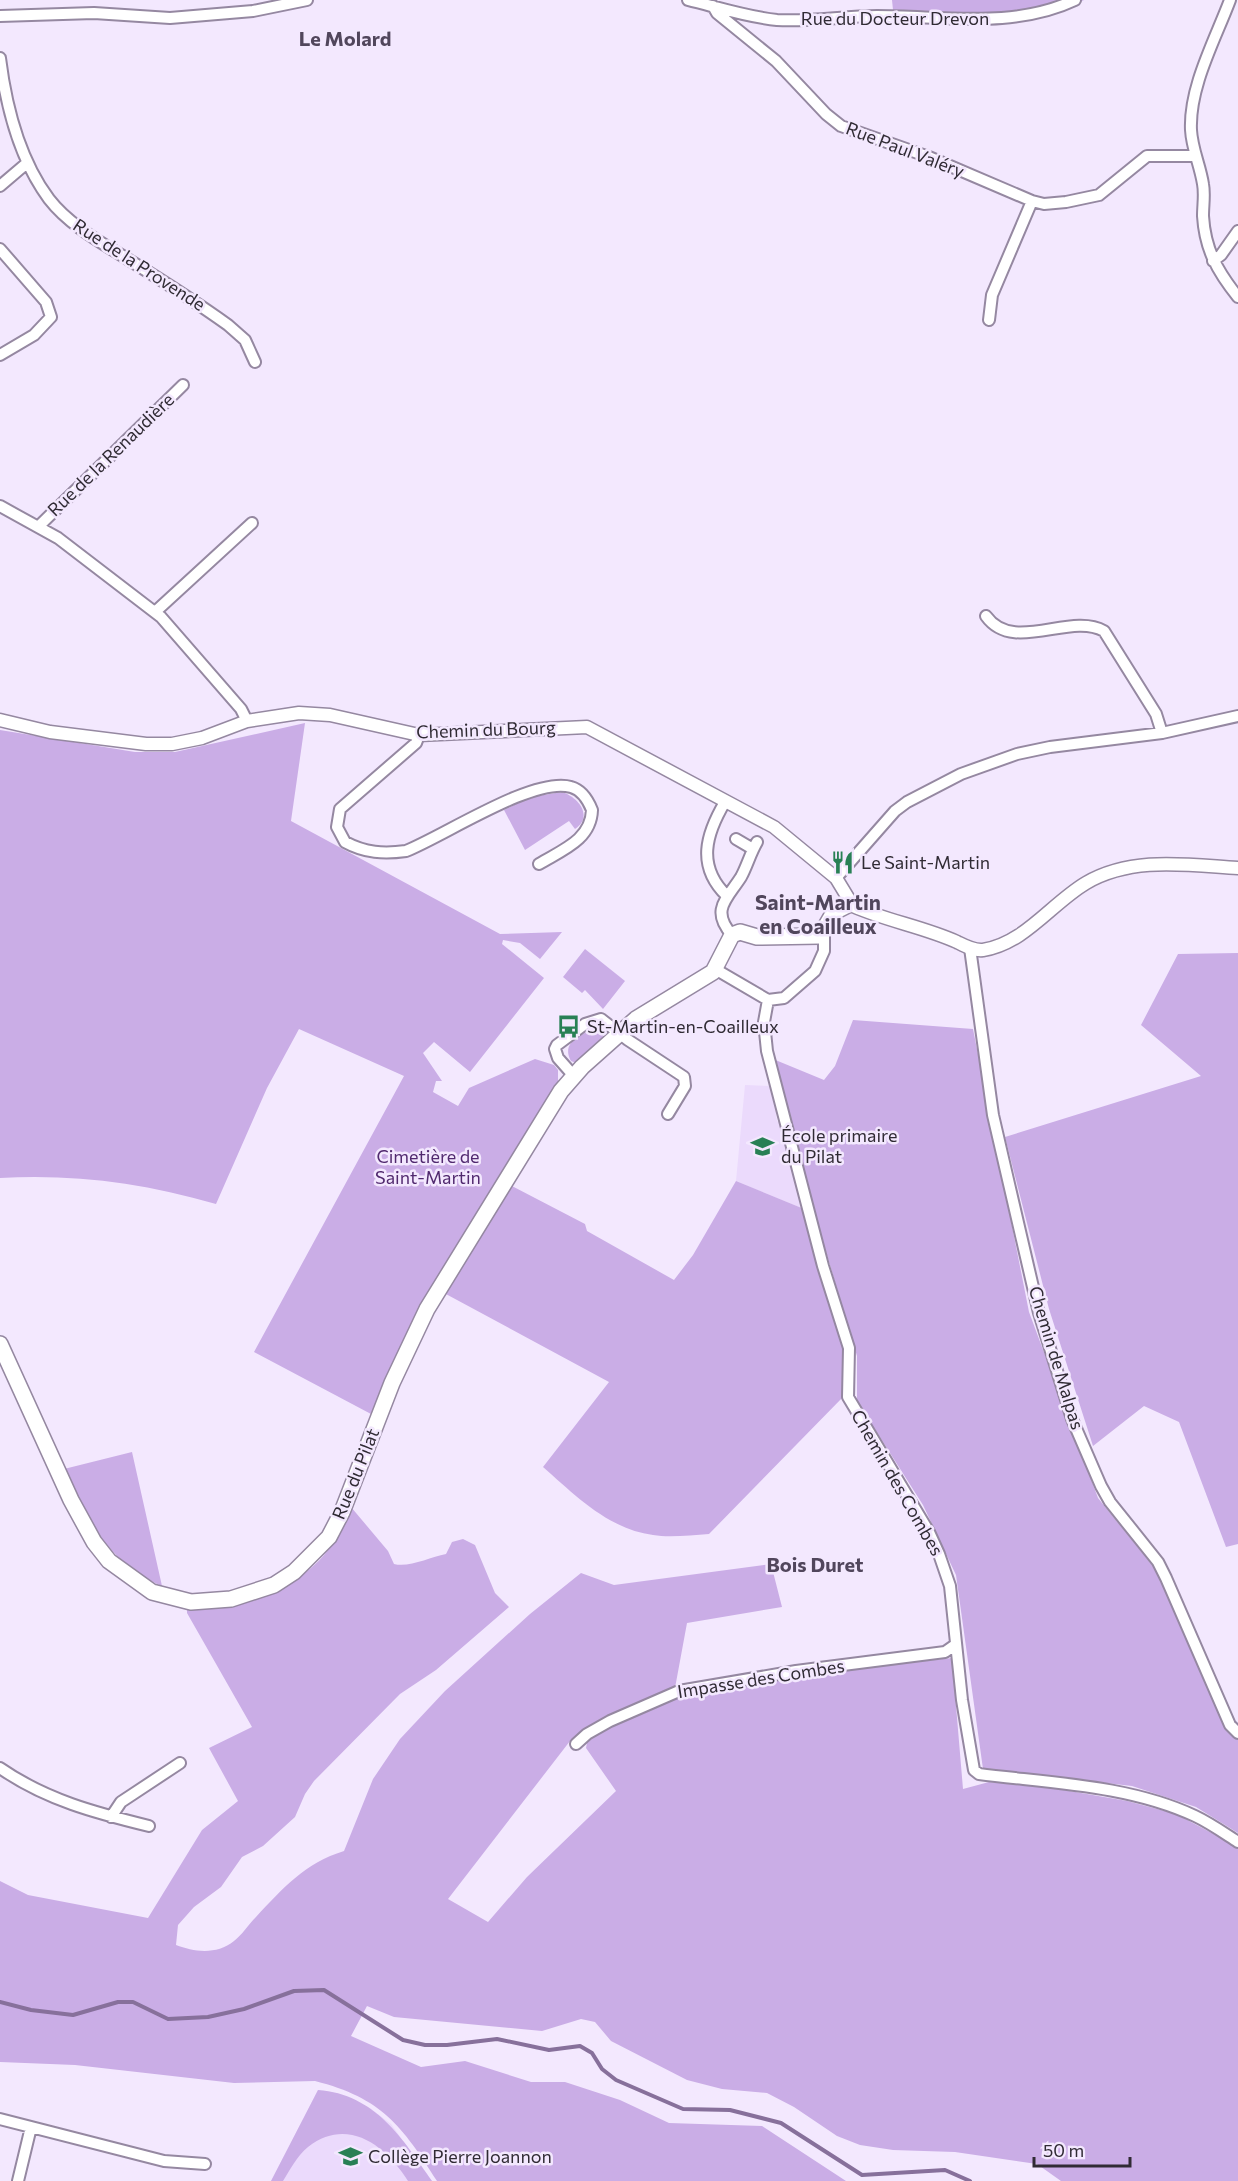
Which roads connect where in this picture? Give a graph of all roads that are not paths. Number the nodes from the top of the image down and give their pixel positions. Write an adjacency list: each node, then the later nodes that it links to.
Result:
1 (307, 0): 6 (street)
2 (688, 0): 5 (street, Rue du Docteur Drevon)
3 (1075, 0): 5 (street, Rue du Docteur Drevon)
4 (1230, 0): 8 (street)
5 (712, 6): 11 (street, Rue Paul Valéry)
6 (0, 16)
7 (0, 58): 9 (street, Rue de la Provende)
8 (1194, 156): 11 (street, Rue Paul Valéry); 14 (street)
9 (27, 163): 10 (street); 18 (street, Rue de la Provende)
10 (0, 186)
11 (1032, 201): 16 (street)
12 (1238, 231): 14 (street)
13 (0, 249): 17 (street)
14 (1213, 261): 15 (street)
15 (1238, 297)
16 (989, 320)
17 (0, 355)
18 (255, 362)
19 (183, 385): 22 (street, Rue de la Renaudière)
20 (0, 506): 22 (street, Rue de la Renaudière)
21 (252, 523): 23 (street)
22 (39, 526): 23 (street, Rue de la Renaudière)
23 (155, 612): 27 (street, Rue de la Renaudière)
24 (986, 616): 28 (street)
25 (1238, 716): 28 (street)
26 (0, 720): 27 (street, Chemin du Bourg)
27 (247, 721): 29 (street, Chemin du Bourg)
28 (1162, 733): 34 (street)
29 (419, 735): 30 (street, Chemin du Bourg); 32 (street)
30 (725, 802): 34 (street, Chemin du Bourg); 35 (street)
31 (736, 839): 35 (street)
32 (539, 864)
33 (1238, 868): 39 (street)
34 (836, 878): 36 (street, Chemin du Bourg)
35 (727, 896): 38 (street)
36 (850, 904): 37 (main road); 39 (street)
37 (824, 932): 38 (main road); 41 (street)
38 (732, 935): 40 (main road)
39 (970, 948): 47 (street, Chemin de Malpas)
40 (716, 969): 41 (street); 42 (main road, Rue du Pilat)
41 (768, 1000): 46 (street, Chemin des Combes)
42 (620, 1033): 43 (main road, Rue du Pilat); 43 (street); 44 (street)
43 (573, 1075): 45 (main road, Rue du Pilat)
44 (668, 1114)
45 (0, 1344)
46 (955, 1645): 48 (street, Impasse des Combes); 53 (street, Chemin des Combes)
47 (1238, 1733)
48 (576, 1744)
49 (180, 1763): 51 (street)
50 (0, 1768): 51 (street)
51 (111, 1817): 52 (street)
52 (149, 1826)
53 (1238, 1842)
54 (0, 2119): 55 (street)
55 (31, 2127): 56 (street); 57 (street)
56 (205, 2164)
57 (18, 2181)

